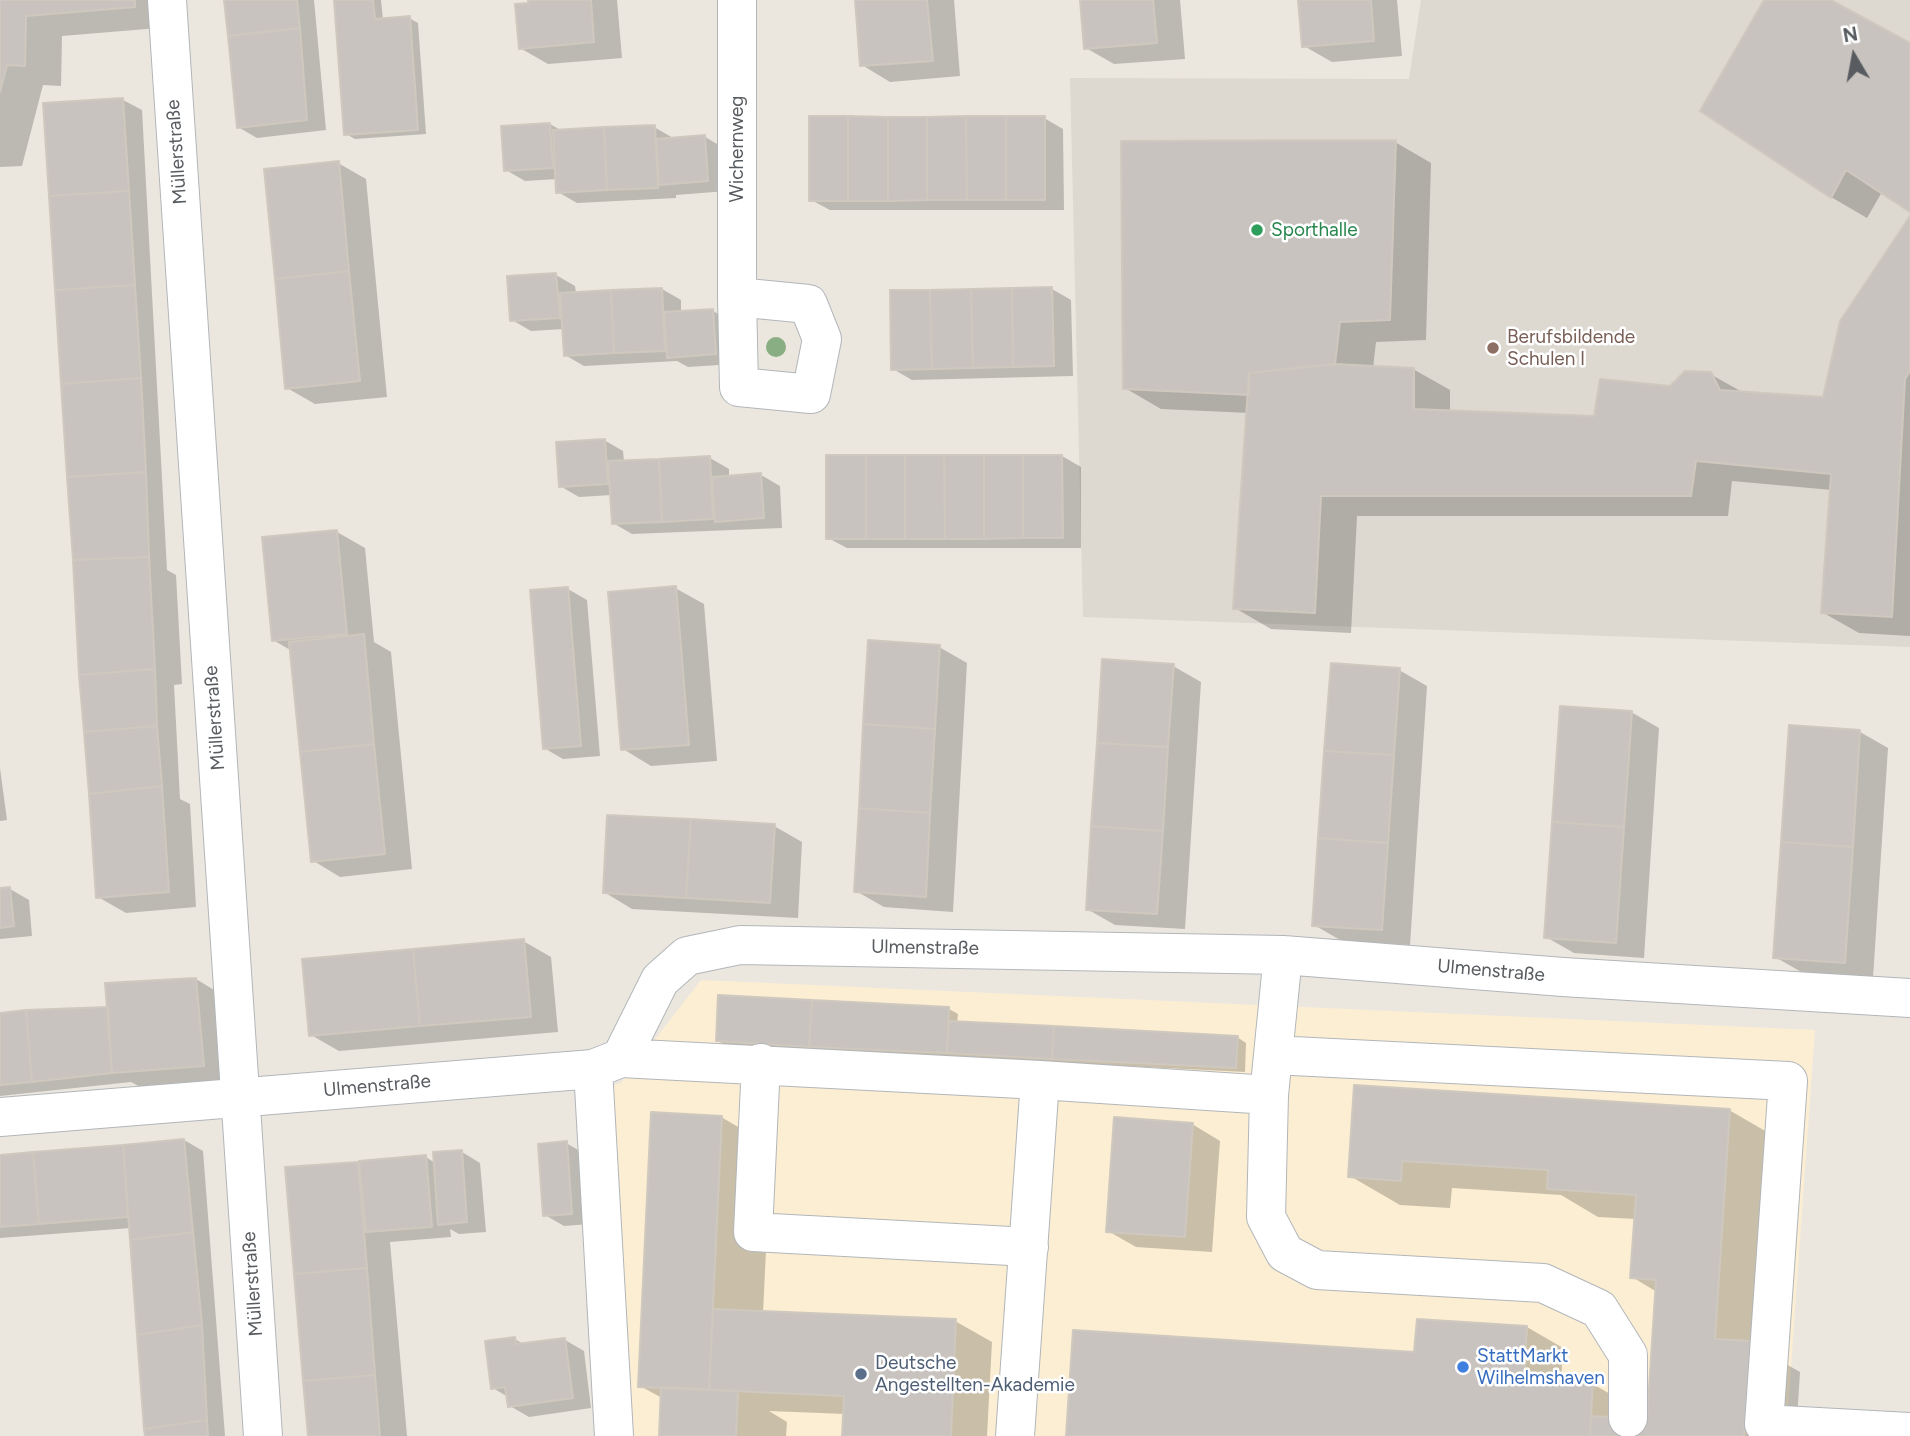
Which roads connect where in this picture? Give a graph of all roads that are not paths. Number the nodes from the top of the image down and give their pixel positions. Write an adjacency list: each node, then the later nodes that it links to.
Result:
1 (167, 0): 11 (street, Müllerstraße)
2 (737, 0): 3 (street, Wichernweg)
3 (737, 297)
4 (1283, 955): 5 (street, Ulmenstraße); 6 (street); 7 (street, Ulmenstraße)
5 (1910, 998)
6 (1273, 1055): 10 (street); 15 (street)
7 (607, 1063): 8 (street); 11 (street, Ulmenstraße); 18 (street)
8 (761, 1063): 9 (street); 13 (street)
9 (1040, 1080): 10 (street); 13 (street)
10 (1269, 1095): 14 (street)
11 (240, 1097): 12 (street, Ulmenstraße); 17 (street, Müllerstraße)
12 (0, 1116)
13 (1029, 1247): 19 (street)
14 (1628, 1418)
15 (1764, 1430): 16 (street)
16 (1910, 1432)
17 (263, 1436)
18 (614, 1436)
19 (1015, 1436)

